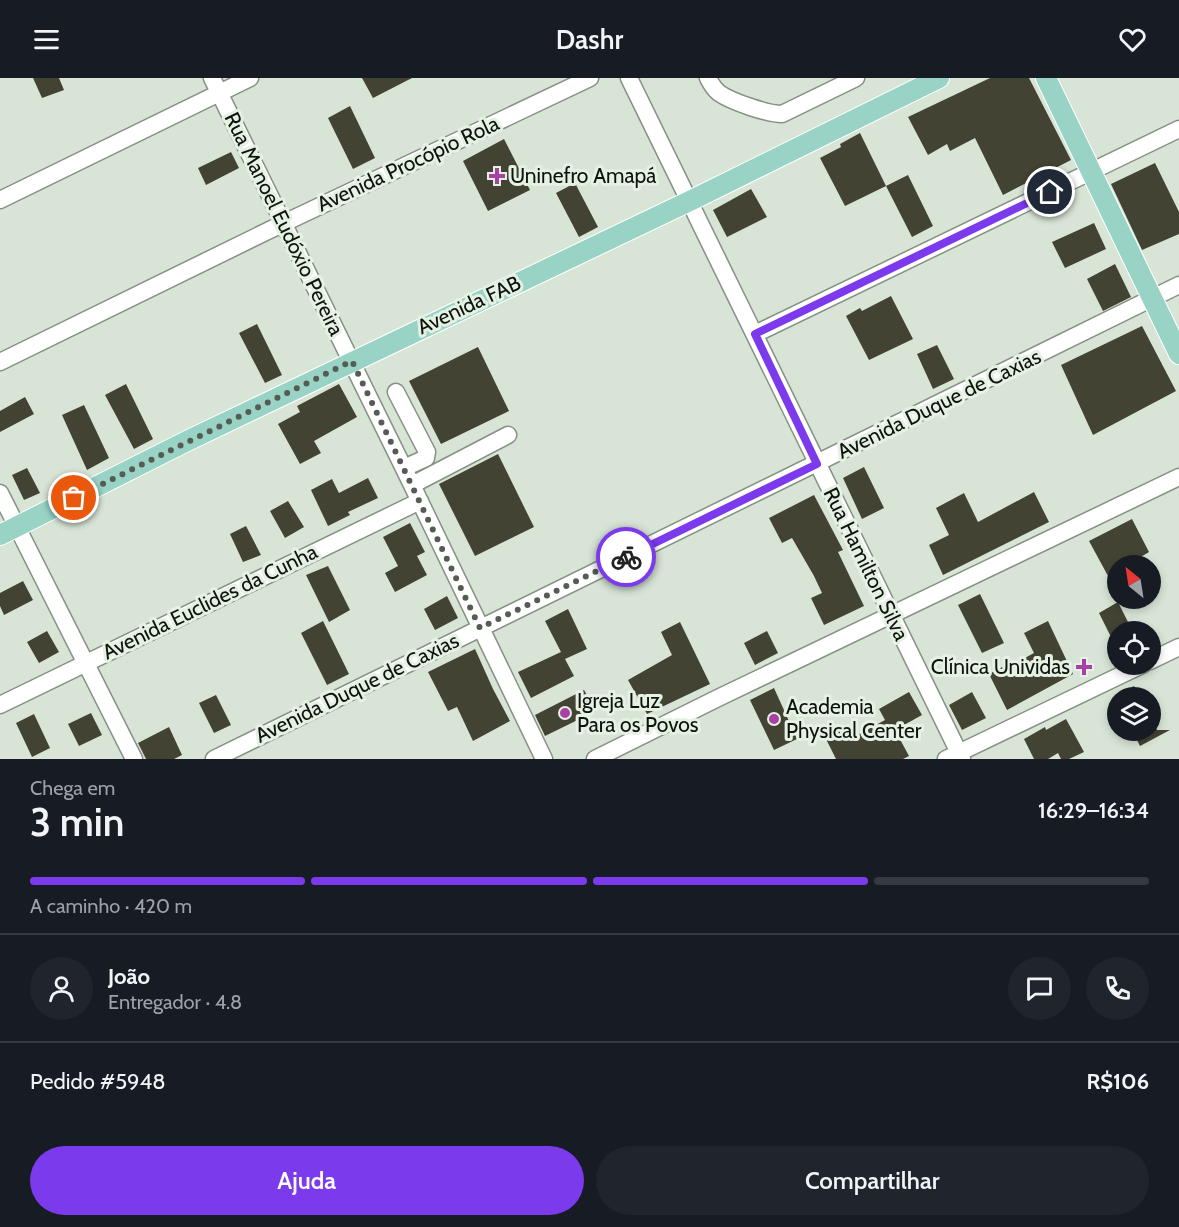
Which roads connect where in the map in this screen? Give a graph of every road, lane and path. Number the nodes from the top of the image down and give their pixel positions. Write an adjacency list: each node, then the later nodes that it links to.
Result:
1 (250, 78): 8 (street)
2 (590, 78): 13 (street, Avenida Procópio Rola)
3 (628, 78): 12 (street, Rua Hamilton Silva)
4 (708, 78): 5 (street)
5 (856, 78)
6 (939, 78): 12 (main road, Avenida FAB)
7 (1046, 78): 10 (main road)
8 (216, 85): 11 (street); 13 (street, Rua Manoel Eudóxio Pereira)
9 (1179, 129): 10 (street)
10 (1092, 172): 15 (main road); 16 (street)
11 (0, 200)
12 (690, 201): 16 (street, Rua Hamilton Silva); 18 (main road, Avenida FAB)
13 (284, 223): 18 (street, Rua Manoel Eudóxio Pereira); 19 (street, Avenida Procópio Rola)
14 (1179, 285): 15 (street, Avenida Duque de Caxias)
15 (1151, 298): 17 (main road); 22 (street, Avenida Duque de Caxias)
16 (755, 334): 22 (street, Rua Hamilton Silva)
17 (1179, 354)
18 (352, 361): 23 (street, Rua Manoel Eudóxio Pereira); 28 (main road, Avenida FAB)
19 (0, 362)
20 (396, 392): 23 (street)
21 (508, 435): 25 (street)
22 (817, 464): 29 (street, Rua Hamilton Silva); 30 (street, Avenida Duque de Caxias)
23 (404, 468): 25 (street, Rua Manoel Eudóxio Pereira)
24 (1179, 477): 29 (street)
25 (412, 485): 27 (street, Rua Manoel Eudóxio Pereira)
26 (0, 493): 28 (street)
27 (420, 501): 30 (street, Rua Manoel Eudóxio Pereira); 33 (street, Avenida Euclides da Cunha)
28 (8, 531): 33 (street)
29 (891, 615): 36 (street, Rua Hamilton Silva); 40 (street)
30 (480, 628): 38 (street, Avenida Duque de Caxias); 39 (street, Rua Manoel Eudóxio Pereira)
31 (1179, 647): 32 (street)
32 (1161, 656)
33 (86, 662): 35 (street, Avenida Euclides da Cunha); 37 (street)
34 (1122, 675): 36 (street)
35 (0, 705)
36 (956, 757)
37 (134, 759)
38 (214, 759)
39 (544, 759)
40 (595, 759)

